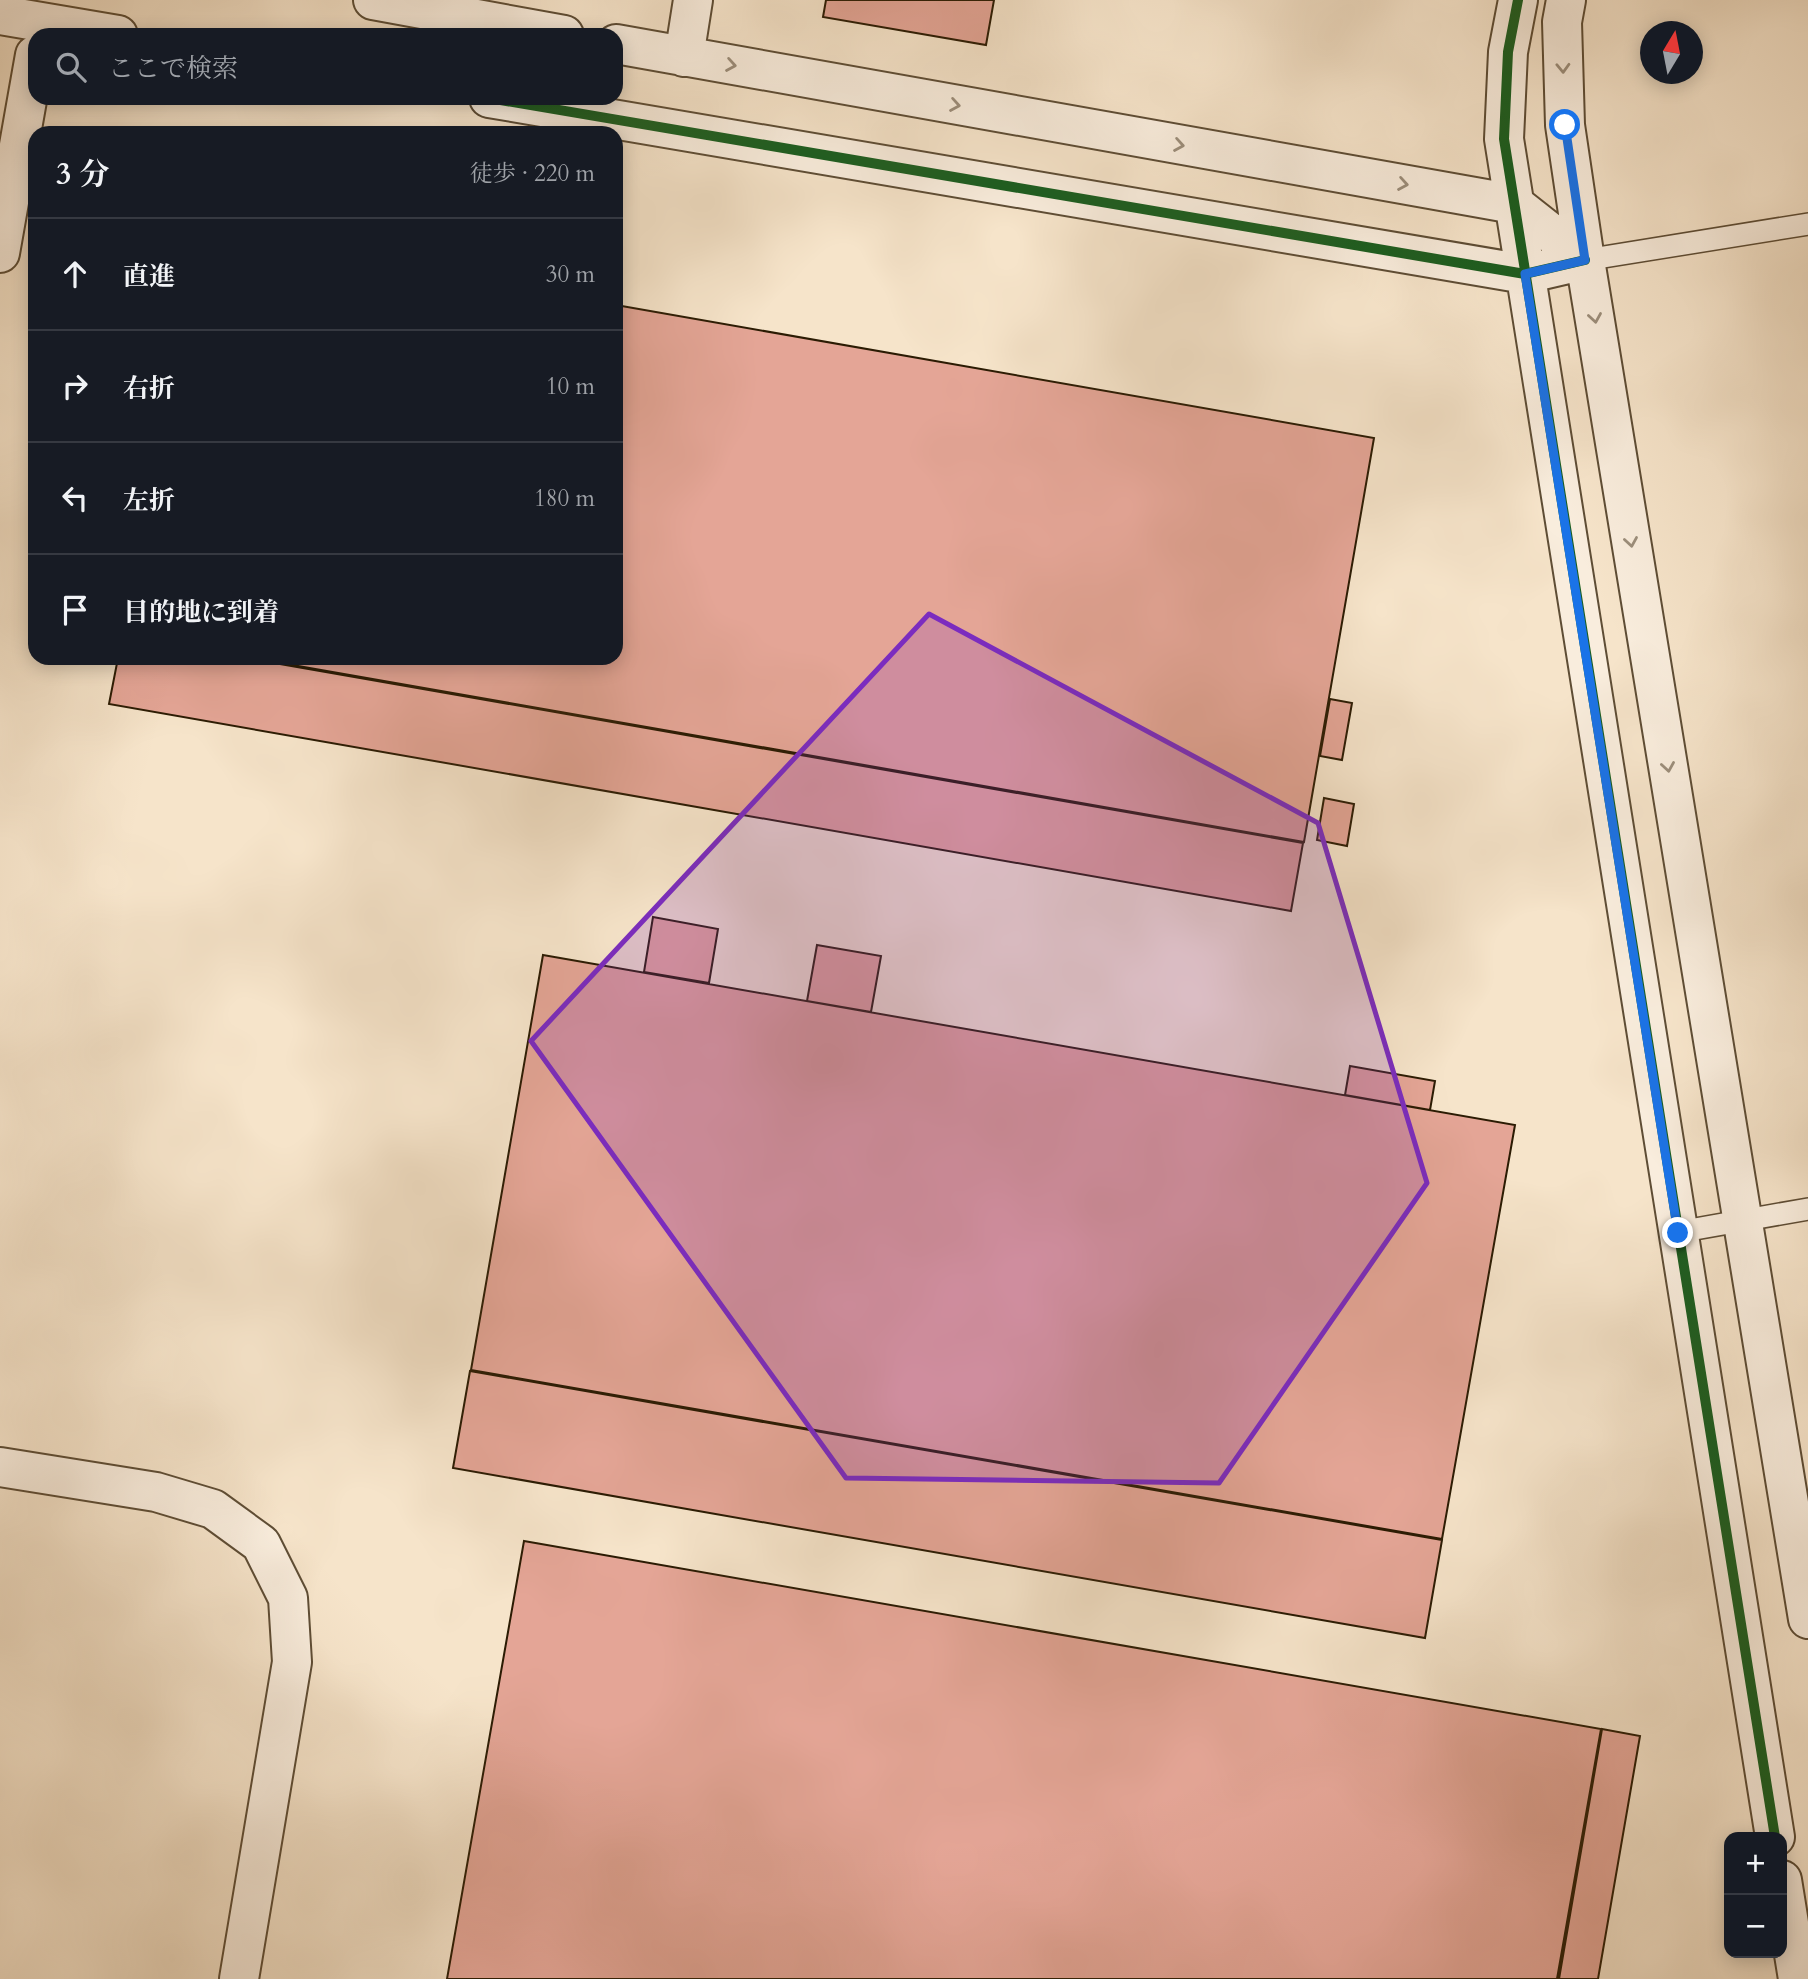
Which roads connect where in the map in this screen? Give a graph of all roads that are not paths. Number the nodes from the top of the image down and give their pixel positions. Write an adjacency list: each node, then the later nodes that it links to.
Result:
1 (373, 0): 7 (street)
2 (693, 0): 9 (street)
3 (1518, 0): 12 (street)
4 (1566, 0): 15 (street, one-way to 15)
5 (0, 15): 6 (street)
6 (40, 28)
7 (526, 28)
8 (623, 45): 9 (street)
9 (684, 57): 12 (street, one-way to 12)
10 (28, 96): 14 (street)
11 (530, 105): 16 (street)
12 (1514, 204): 15 (street); 16 (street)
13 (1808, 224): 15 (lane)
14 (0, 253)
15 (1585, 260): 16 (street); 18 (street, one-way to 18)
16 (1525, 274): 19 (street)
17 (1808, 1209): 18 (lane)
18 (1743, 1220): 19 (lane); 21 (street)
19 (1678, 1233): 22 (street)
20 (0, 1467): 24 (street)
21 (1808, 1619)
22 (1774, 1832)
23 (1784, 1895): 25 (street)
24 (239, 1979)
25 (1798, 1979)

